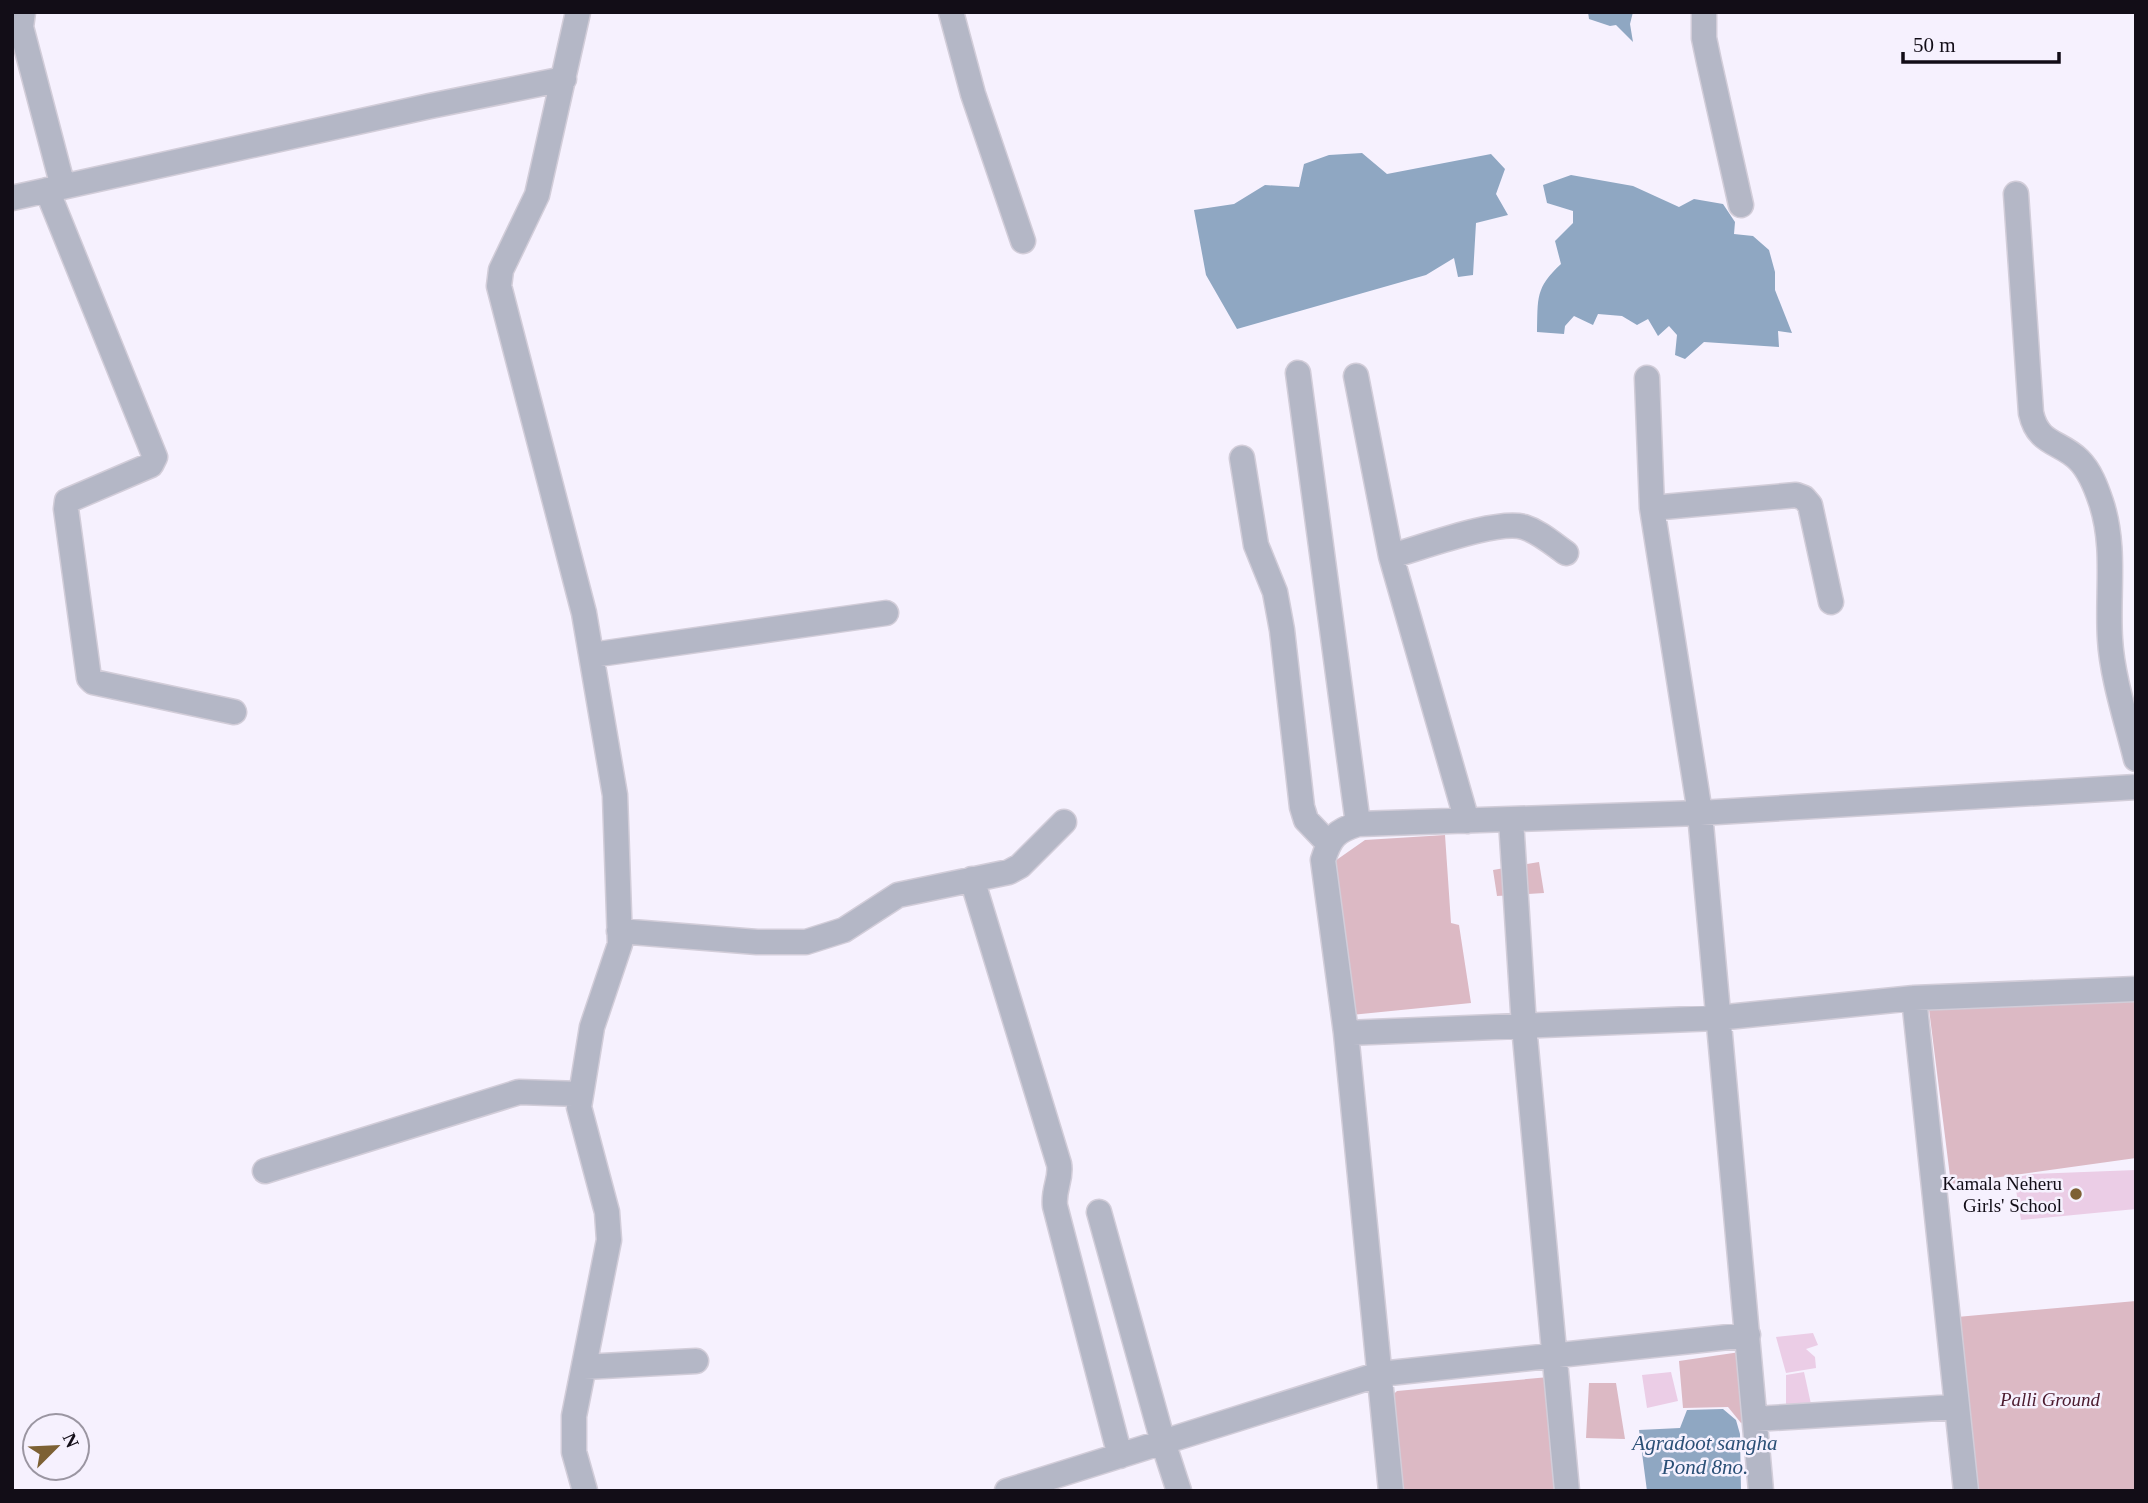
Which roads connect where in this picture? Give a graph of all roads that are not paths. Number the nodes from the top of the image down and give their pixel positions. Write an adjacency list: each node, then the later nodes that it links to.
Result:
1 (23, 12): 6 (street)
2 (578, 12): 5 (street)
3 (951, 12): 10 (street)
4 (1704, 12): 9 (street)
5 (564, 79): 6 (street); 20 (street)
6 (55, 188): 8 (street); 21 (street)
7 (2016, 194): 22 (street)
8 (12, 198)
9 (1741, 205)
10 (1023, 241)
11 (1298, 373): 28 (street)
12 (1356, 376): 17 (street)
13 (1647, 378): 15 (street)
14 (1242, 458): 29 (street)
15 (1652, 508): 18 (street); 24 (street)
16 (1566, 553): 17 (street)
17 (1391, 556): 26 (street)
18 (1830, 602)
19 (886, 613): 20 (street)
20 (592, 655): 31 (street)
21 (234, 712)
22 (2136, 759)
23 (2136, 787): 24 (street)
24 (1700, 813): 25 (street); 34 (street)
25 (1511, 820): 26 (street); 35 (street)
26 (1466, 821): 28 (street)
27 (1064, 822): 30 (street)
28 (1358, 824): 29 (street)
29 (1328, 843): 36 (street)
30 (972, 879): 31 (street); 48 (street)
31 (619, 931): 37 (street)
32 (2136, 989): 33 (street)
33 (1914, 998): 34 (street); 45 (street)
34 (1717, 1018): 35 (street); 40 (street)
35 (1524, 1026): 36 (street); 41 (street)
36 (1346, 1033): 44 (street)
37 (581, 1094): 38 (street); 43 (street)
38 (265, 1171)
39 (1099, 1212): 47 (street)
40 (1748, 1335): 41 (street); 46 (street)
41 (1554, 1356): 44 (street); 54 (street)
42 (696, 1361): 43 (street)
43 (584, 1367): 50 (street)
44 (1380, 1374): 47 (street); 53 (street)
45 (1956, 1407): 46 (street); 56 (street)
46 (1755, 1419): 55 (street)
47 (1163, 1443): 48 (street); 52 (street)
48 (1120, 1456): 49 (street)
49 (1066, 1482): 51 (street)
50 (585, 1491)
51 (1007, 1491)
52 (1179, 1491)
53 (1391, 1491)
54 (1567, 1491)
55 (1761, 1491)
56 (1966, 1491)

